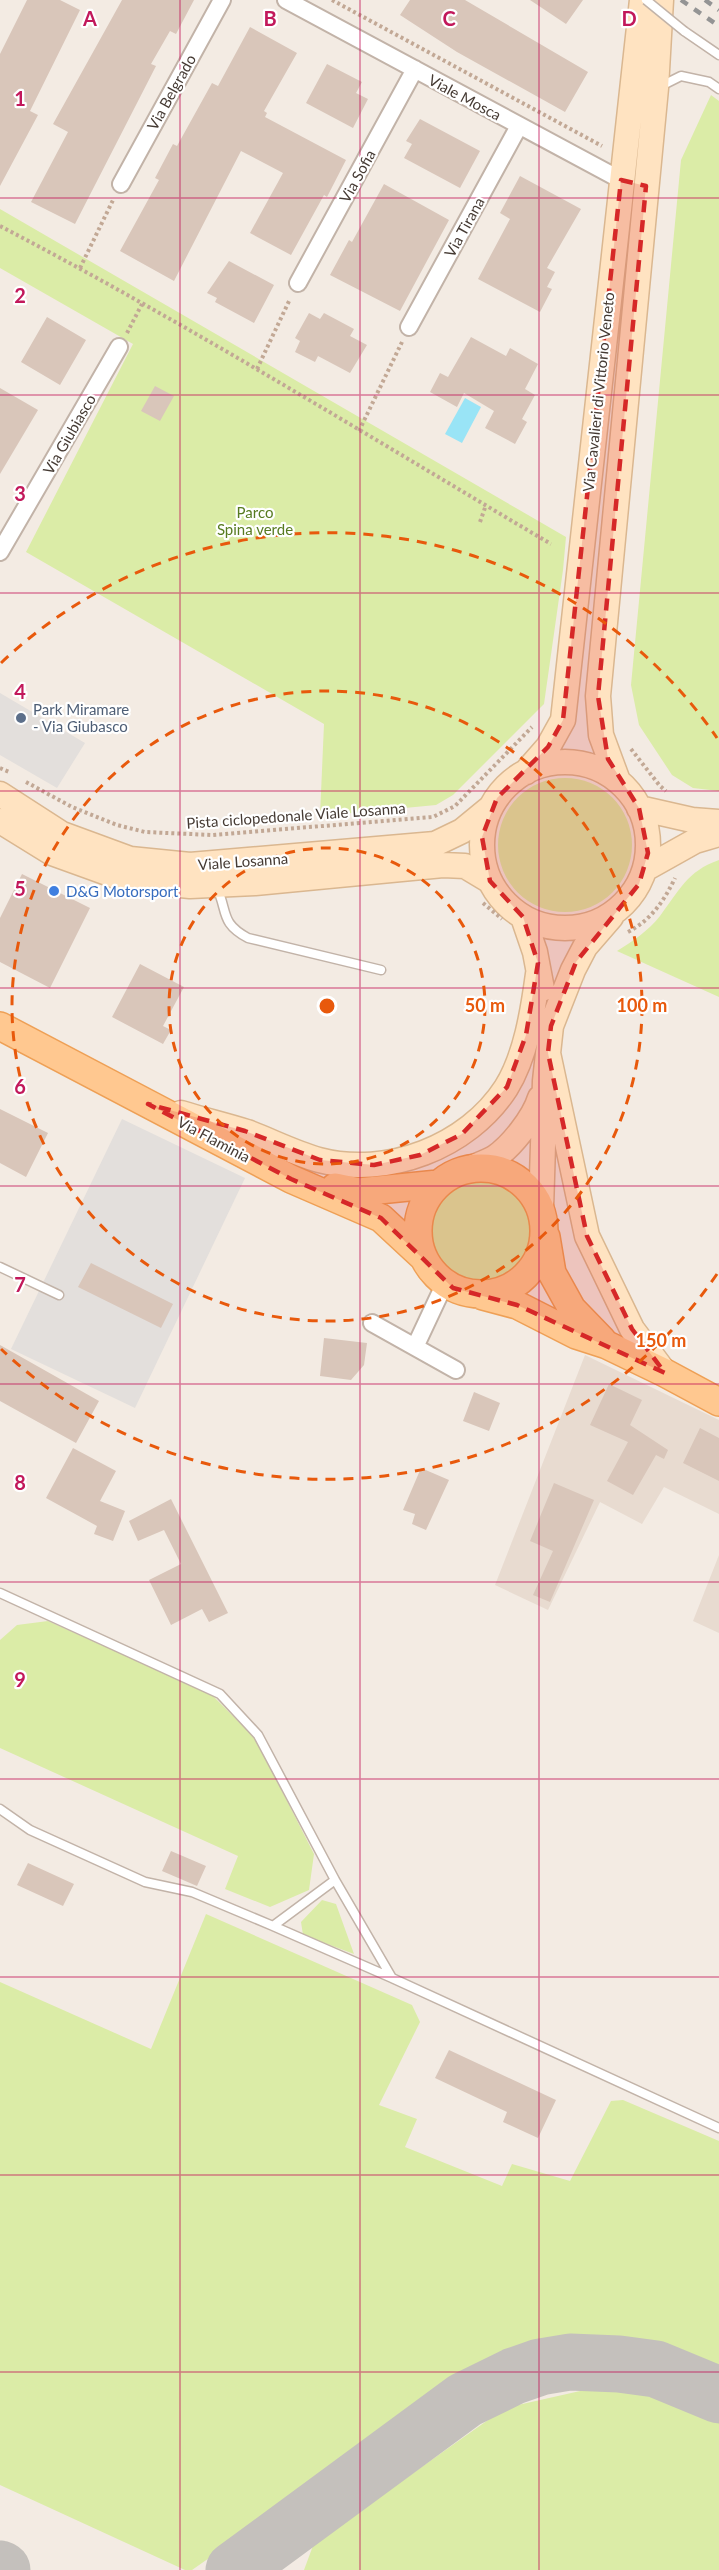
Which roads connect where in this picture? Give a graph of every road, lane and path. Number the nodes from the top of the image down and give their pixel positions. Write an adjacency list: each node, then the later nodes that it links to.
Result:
1 (222, 0): 13 (street, Via Belgrado)
2 (286, 0): 7 (street, Viale Mosca)
3 (332, 0): 11 (path)
4 (644, 0): 6 (lane, bridge); 8 (main road, Via Cavalieri di Vittorio Veneto)
5 (661, 0): 8 (main road, Via Cavalieri di Vittorio Veneto)
6 (719, 55)
7 (415, 69): 10 (street, Viale Mosca); 17 (street, Via Sofia)
8 (645, 89): 9 (lane); 12 (main road, Via Cavalieri di Vittorio Veneto); 14 (main road, Via Cavalieri di Vittorio Veneto)
9 (719, 89)
10 (519, 126): 12 (street, Viale Mosca); 19 (street, Via Tirana)
11 (602, 146)
12 (621, 180): 14 (main road, Viale Mosca); 30 (main road, Via Cavalieri di Vittorio Veneto)
13 (121, 184): 16 (path)
14 (646, 186): 32 (main road, Via Cavalieri di Vittorio Veneto)
15 (0, 226): 16 (path)
16 (80, 268): 18 (path)
17 (298, 283): 21 (path)
18 (142, 304): 20 (path); 21 (path)
19 (410, 327): 22 (path)
20 (119, 347): 26 (street, Via Giubiasco)
21 (257, 369): 22 (path)
22 (359, 431): 23 (path)
23 (486, 505): 24 (path); 25 (path)
24 (480, 522)
25 (551, 544)
26 (0, 552)
27 (535, 724): 31 (path, Pista ciclopedonale Viale Losanna)
28 (625, 740): 34 (path)
29 (0, 768): 33 (path)
30 (526, 772): 32 (main road, Via Cavalieri di Vittorio Veneto); 35 (main road, Via Cavalieri di Vittorio Veneto)
31 (21, 779)
32 (618, 781): 36 (main road, Via Cavalieri di Vittorio Veneto)
33 (5, 783): 35 (main road, Viale Losanna)
34 (668, 793)
35 (490, 808): 43 (main road, Via Cavalieri di Vittorio Veneto)
36 (639, 808): 38 (main road); 40 (main road, Via Cavalieri di Vittorio Veneto)
37 (0, 821): 42 (main road, Viale Losanna)
38 (719, 822)
39 (719, 834): 40 (main road)
40 (645, 869): 44 (main road, Via Cavalieri di Vittorio Veneto)
41 (683, 872): 46 (path)
42 (215, 885): 43 (main road, Viale Losanna); 47 (lane)
43 (485, 891): 45 (main road, Via Cavalieri di Vittorio Veneto); 45 (path)
44 (619, 908): 45 (main road, Via Cavalieri di Vittorio Veneto); 50 (main road)
45 (515, 921): 48 (main road)
46 (624, 933)
47 (381, 970)
48 (538, 974): 50 (main road); 53 (main road)
49 (0, 1026): 53 (main road, Via Flaminia)
50 (551, 1026): 51 (main road)
51 (548, 1053): 52 (main road); 66 (main road)
52 (544, 1081): 54 (main road); 57 (main road)
53 (148, 1104): 55 (main road, Via Flaminia)
54 (471, 1168): 56 (main road); 57 (main road)
55 (291, 1179): 56 (main road); 58 (main road, Via Flaminia)
56 (438, 1184): 58 (main road)
57 (542, 1216): 60 (main road); 63 (main road)
58 (422, 1256): 60 (main road)
59 (0, 1267): 61 (lane)
60 (453, 1287): 63 (main road); 64 (street)
61 (59, 1295)
62 (372, 1323): 64 (street)
63 (607, 1345): 66 (main road)
64 (414, 1347): 65 (street)
65 (456, 1370)
66 (665, 1373): 67 (main road)
67 (719, 1402)
68 (0, 1593): 70 (lane)
69 (0, 1809): 71 (lane)
70 (335, 1880): 71 (lane); 72 (lane)
71 (273, 1926): 72 (lane)
72 (392, 1978): 73 (lane)
73 (719, 2128)

